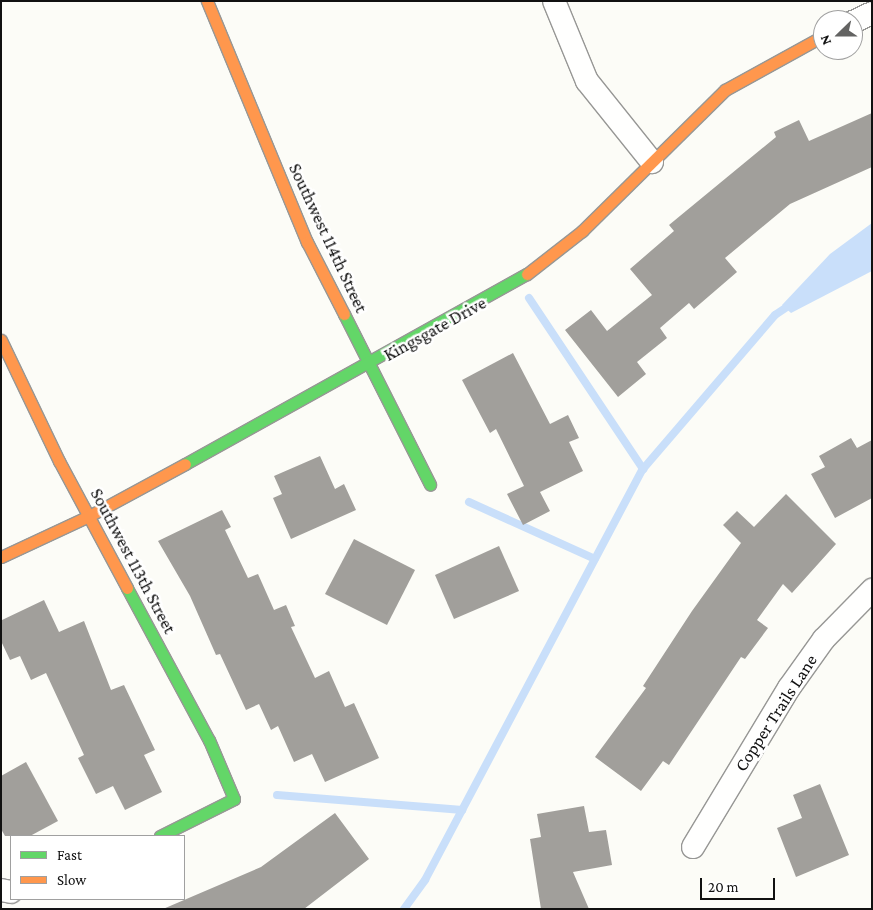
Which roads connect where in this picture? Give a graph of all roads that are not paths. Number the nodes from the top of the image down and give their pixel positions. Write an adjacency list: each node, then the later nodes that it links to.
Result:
1 (208, 1): 6 (street, Southwest 114th Street)
2 (554, 1): 4 (street)
3 (813, 41): 4 (street, Kingsgate Drive)
4 (652, 162): 6 (street, Kingsgate Drive)
5 (1, 340): 8 (street, Southwest 113th Street)
6 (368, 365): 7 (street, Southwest 114th Street); 8 (street, Kingsgate Drive)
7 (430, 484)
8 (89, 516): 9 (street, Kingsgate Drive); 11 (street, Southwest 113th Street)
9 (1, 557)
10 (872, 590): 12 (street, Copper Trails Lane)
11 (162, 835)
12 (693, 847)

